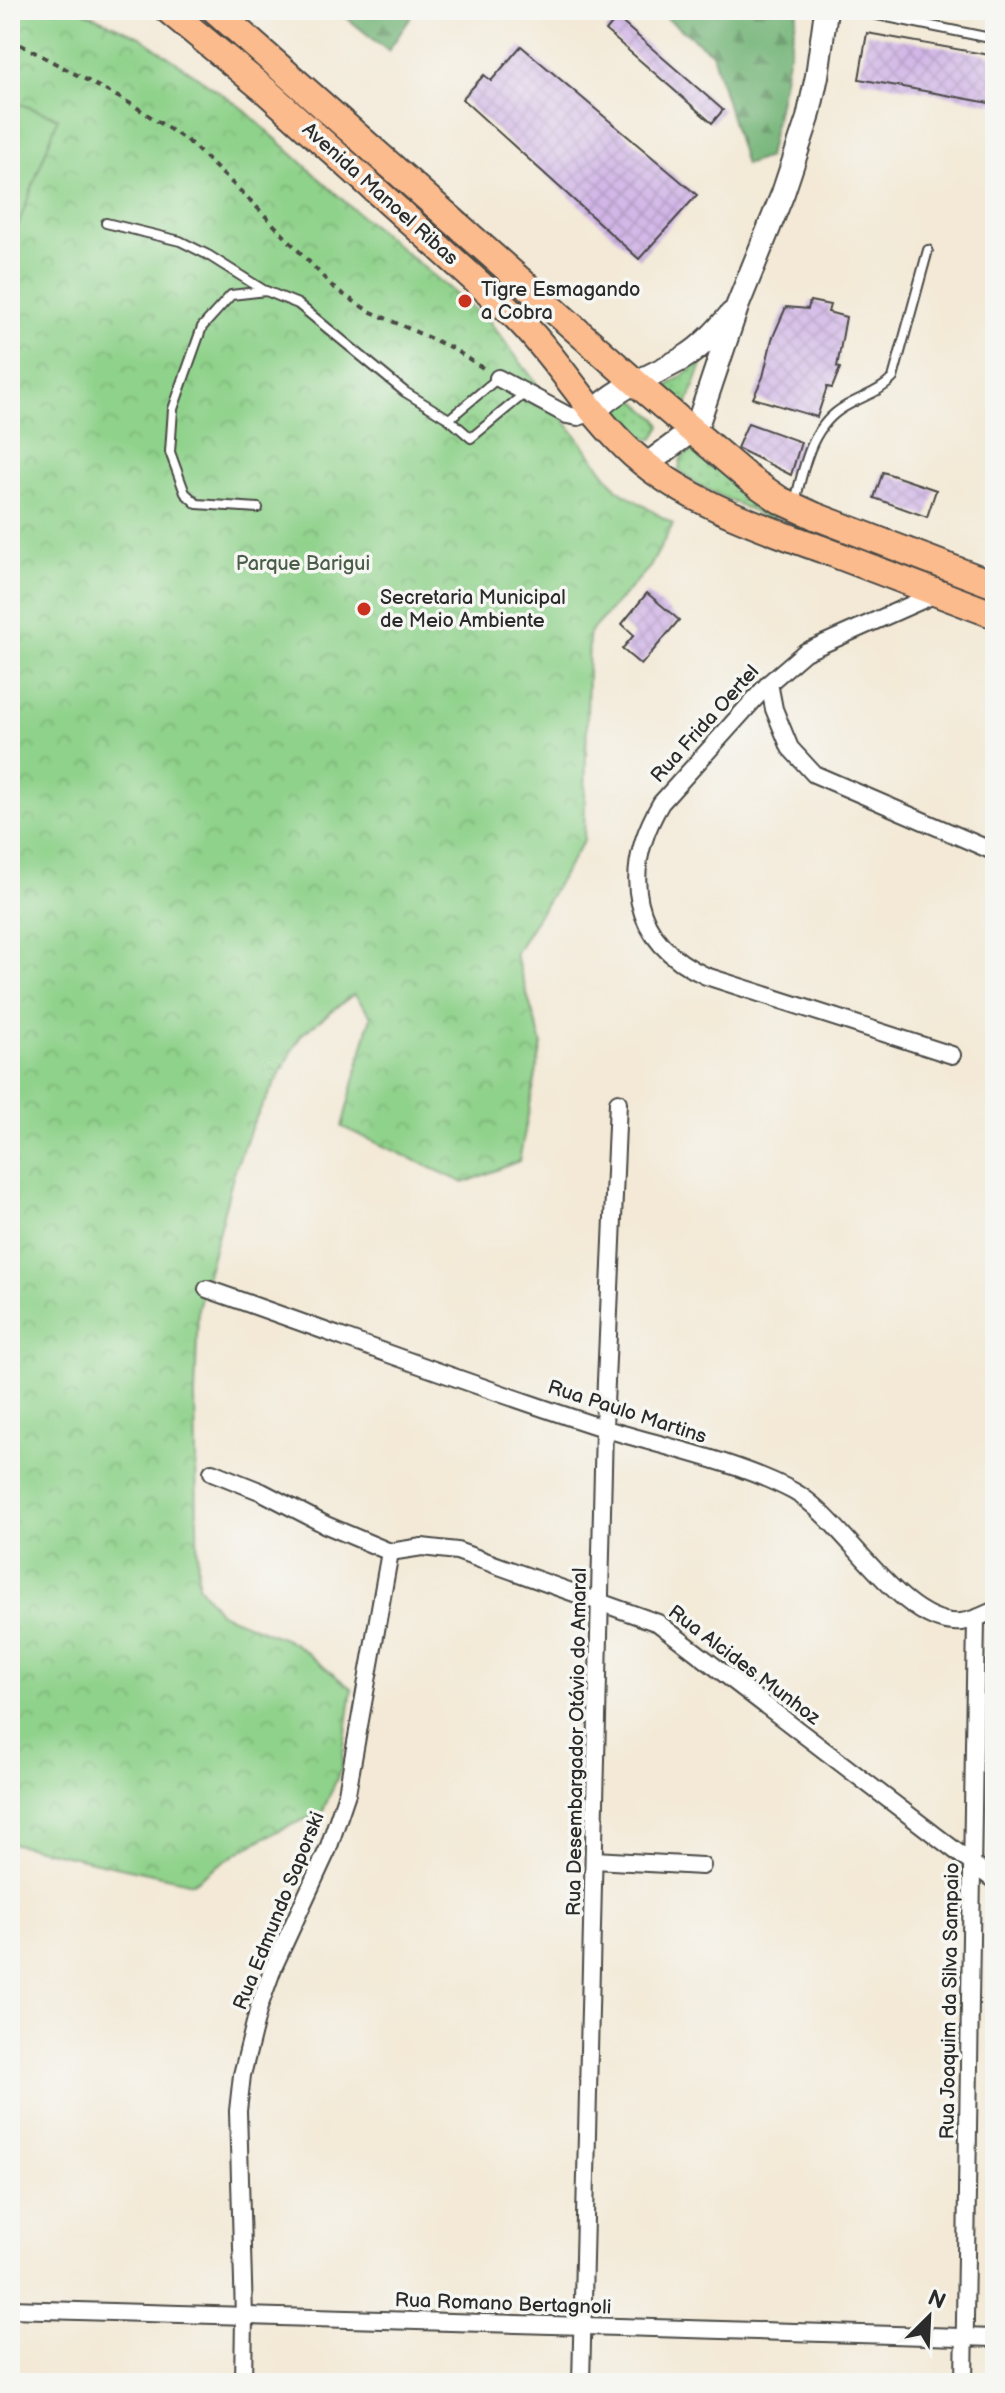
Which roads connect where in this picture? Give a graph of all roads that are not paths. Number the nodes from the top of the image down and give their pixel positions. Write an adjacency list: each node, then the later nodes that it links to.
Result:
1 (168, 10): 13 (main road, Avenida Manoel Ribas)
2 (215, 10): 11 (main road, Avenida Manoel Ribas)
3 (826, 10): 9 (street)
4 (853, 10): 5 (lane)
5 (995, 39)
6 (106, 223): 8 (lane)
7 (928, 250): 17 (lane)
8 (266, 291): 14 (lane); 18 (lane)
9 (737, 307): 11 (street); 15 (street)
10 (498, 378): 12 (street); 14 (lane)
11 (635, 382): 13 (street); 15 (main road, Avenida Manoel Ribas)
12 (524, 394): 13 (street); 14 (lane)
13 (594, 412): 16 (main road, Avenida Manoel Ribas)
14 (449, 419)
15 (693, 430): 16 (street); 17 (main road, Avenida Manoel Ribas)
16 (646, 465): 20 (main road, Avenida Manoel Ribas)
17 (793, 506): 19 (main road, Avenida Manoel Ribas)
18 (258, 508)
19 (883, 543): 20 (main road); 21 (main road, Avenida Manoel Ribas)
20 (823, 550): 22 (main road, Avenida Manoel Ribas)
21 (995, 584): 22 (main road)
22 (938, 593): 23 (main road, Avenida Manoel Ribas); 24 (street, Rua Frida Oertel)
23 (995, 615)
24 (769, 683): 25 (street); 26 (street, Rua Frida Oertel)
25 (995, 852)
26 (952, 1055)
27 (618, 1102): 29 (street, Rua Desembargador Otávio do Amaral)
28 (207, 1289): 29 (street, Rua Paulo Martins)
29 (604, 1428): 32 (street, Rua Desembargador Otávio do Amaral); 34 (street, Rua Paulo Martins)
30 (212, 1472): 31 (street, Rua Alcides Munhoz)
31 (390, 1552): 32 (street, Rua Alcides Munhoz); 40 (street, Rua Edmundo Saporski)
32 (600, 1602): 35 (street, Rua Desembargador Otávio do Amaral); 36 (street, Rua Alcides Munhoz)
33 (995, 1610): 34 (street, Rua Paulo Martins)
34 (976, 1619): 36 (street, Rua Joaquim da Silva Sampaio)
35 (594, 1860): 37 (street); 41 (street, Rua Desembargador Otávio do Amaral)
36 (972, 1864): 38 (street, Rua Alcides Munhoz); 43 (street, Rua Joaquim da Silva Sampaio)
37 (702, 1866)
38 (995, 1881)
39 (10, 2309): 40 (street, Rua Romano Bertagnoli)
40 (244, 2316): 41 (street, Rua Romano Bertagnoli); 44 (street, Rua Edmundo Saporski)
41 (583, 2326): 43 (street, Rua Romano Bertagnoli); 45 (street, Rua Desembargador Otávio do Amaral)
42 (995, 2338): 43 (street, Rua Romano Bertagnoli)
43 (965, 2339): 46 (street, Rua Joaquim da Silva Sampaio)
44 (243, 2383)
45 (581, 2383)
46 (964, 2383)

